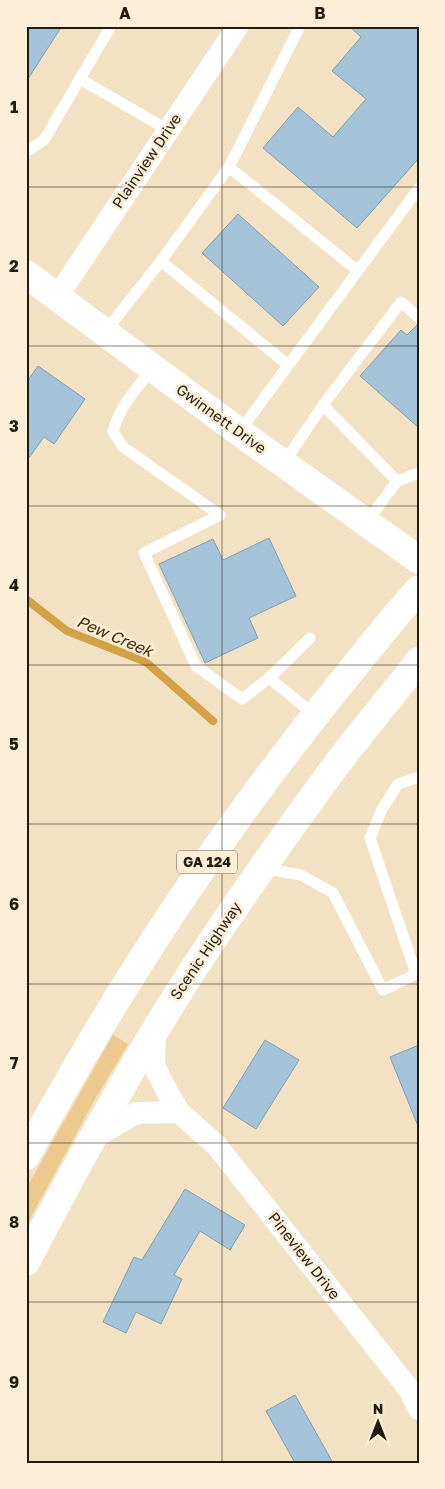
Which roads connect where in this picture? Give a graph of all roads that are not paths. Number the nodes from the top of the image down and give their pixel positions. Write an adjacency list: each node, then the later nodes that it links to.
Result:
1 (111, 26): 4 (lane)
2 (238, 26): 5 (street, Plainview Drive)
3 (300, 26): 7 (lane)
4 (80, 79): 5 (lane); 6 (lane)
5 (168, 130): 12 (street, Plainview Drive)
6 (26, 152)
7 (229, 167): 9 (lane); 10 (lane)
8 (419, 188): 10 (lane)
9 (161, 261): 14 (lane); 15 (lane)
10 (358, 271): 15 (lane)
11 (26, 274): 12 (main road, Gwinnett Drive)
12 (57, 297): 14 (main road, Gwinnett Drive)
13 (419, 318): 17 (lane)
14 (105, 332): 16 (main road, Gwinnett Drive)
15 (288, 365): 18 (lane)
16 (152, 368): 18 (main road, Gwinnett Drive); 27 (lane)
17 (323, 405): 19 (lane); 21 (lane)
18 (239, 432): 19 (main road, Gwinnett Drive)
19 (283, 464): 22 (main road, Gwinnett Drive)
20 (419, 473): 21 (lane)
21 (397, 481): 22 (lane)
22 (366, 523): 23 (main road, Gwinnett Drive)
23 (419, 560)
24 (419, 589): 28 (main road, GA 124)
25 (310, 638): 27 (lane)
26 (419, 662): 30 (main road, Scenic Highway / GA 124)
27 (269, 678): 28 (lane)
28 (315, 716): 35 (main road, GA 124)
29 (419, 777): 31 (lane)
30 (262, 868): 31 (lane); 32 (main road, Scenic Highway / GA 124)
31 (417, 974)
32 (155, 1030): 33 (street); 34 (main road, Scenic Highway / GA 124)
33 (179, 1112): 34 (street); 37 (street, Pineview Drive)
34 (93, 1138): 36 (main road, Scenic Highway / GA 124)
35 (26, 1156)
36 (26, 1262)
37 (419, 1409)

